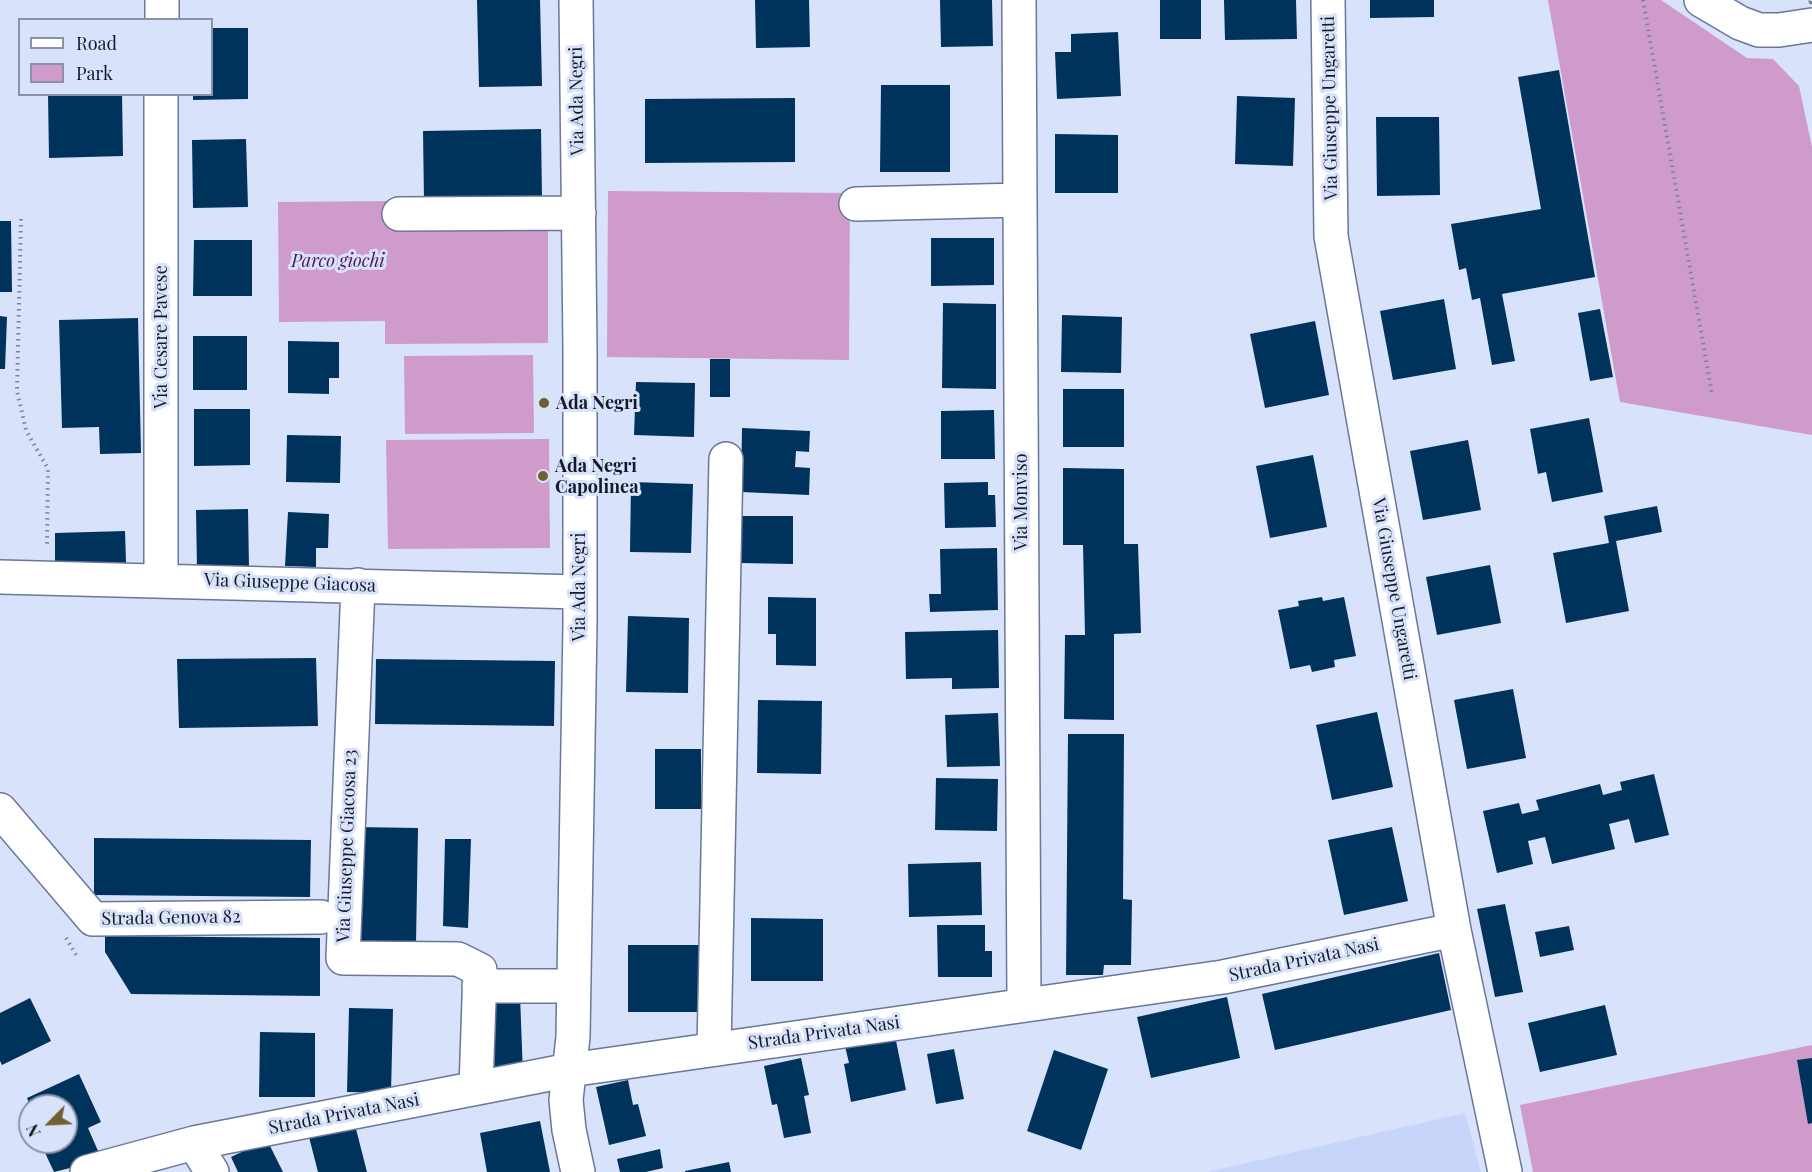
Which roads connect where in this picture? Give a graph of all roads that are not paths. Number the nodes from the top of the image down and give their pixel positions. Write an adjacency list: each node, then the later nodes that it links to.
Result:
1 (162, 0): 6 (street)
2 (576, 0): 11 (street, Via Ada Negri)
3 (1018, 0): 9 (street, Via Monviso)
4 (1328, 0): 20 (street, Via Giuseppe Ungaretti)
5 (1701, 0): 7 (street)
6 (162, 18)
7 (1812, 25)
8 (161, 96): 15 (street, Via Cesare Pavese)
9 (1020, 200): 10 (street); 23 (street, Via Monviso)
10 (856, 204)
11 (579, 213): 12 (street); 17 (street, Via Ada Negri)
12 (399, 214)
13 (726, 459): 24 (street)
14 (0, 577): 15 (street, Via Giuseppe Giacosa)
15 (160, 579): 16 (street, Via Giuseppe Giacosa)
16 (358, 585): 17 (street, Via Giuseppe Giacosa); 21 (street, Via Giuseppe Giacosa 23)
17 (579, 592): 22 (street, Via Ada Negri)
18 (0, 810): 19 (street, Strada Genova 82)
19 (321, 917)
20 (1454, 930): 23 (street, Strada Privata Nasi); 31 (street, Via Giuseppe Ungaretti)
21 (479, 986): 22 (street); 26 (street, Via Giuseppe Giacosa 23)
22 (574, 986): 25 (street, Via Ada Negri)
23 (1024, 1005): 24 (street, Strada Privata Nasi)
24 (714, 1049): 25 (street, Strada Privata Nasi)
25 (570, 1070): 26 (street, Strada Privata Nasi); 30 (street, Via Ada Negri)
26 (476, 1088): 27 (street, Strada Privata Nasi)
27 (194, 1143): 28 (street, Strada Privata Nasi); 29 (street)
28 (87, 1172)
29 (212, 1172)
30 (578, 1172)
31 (1505, 1172)

